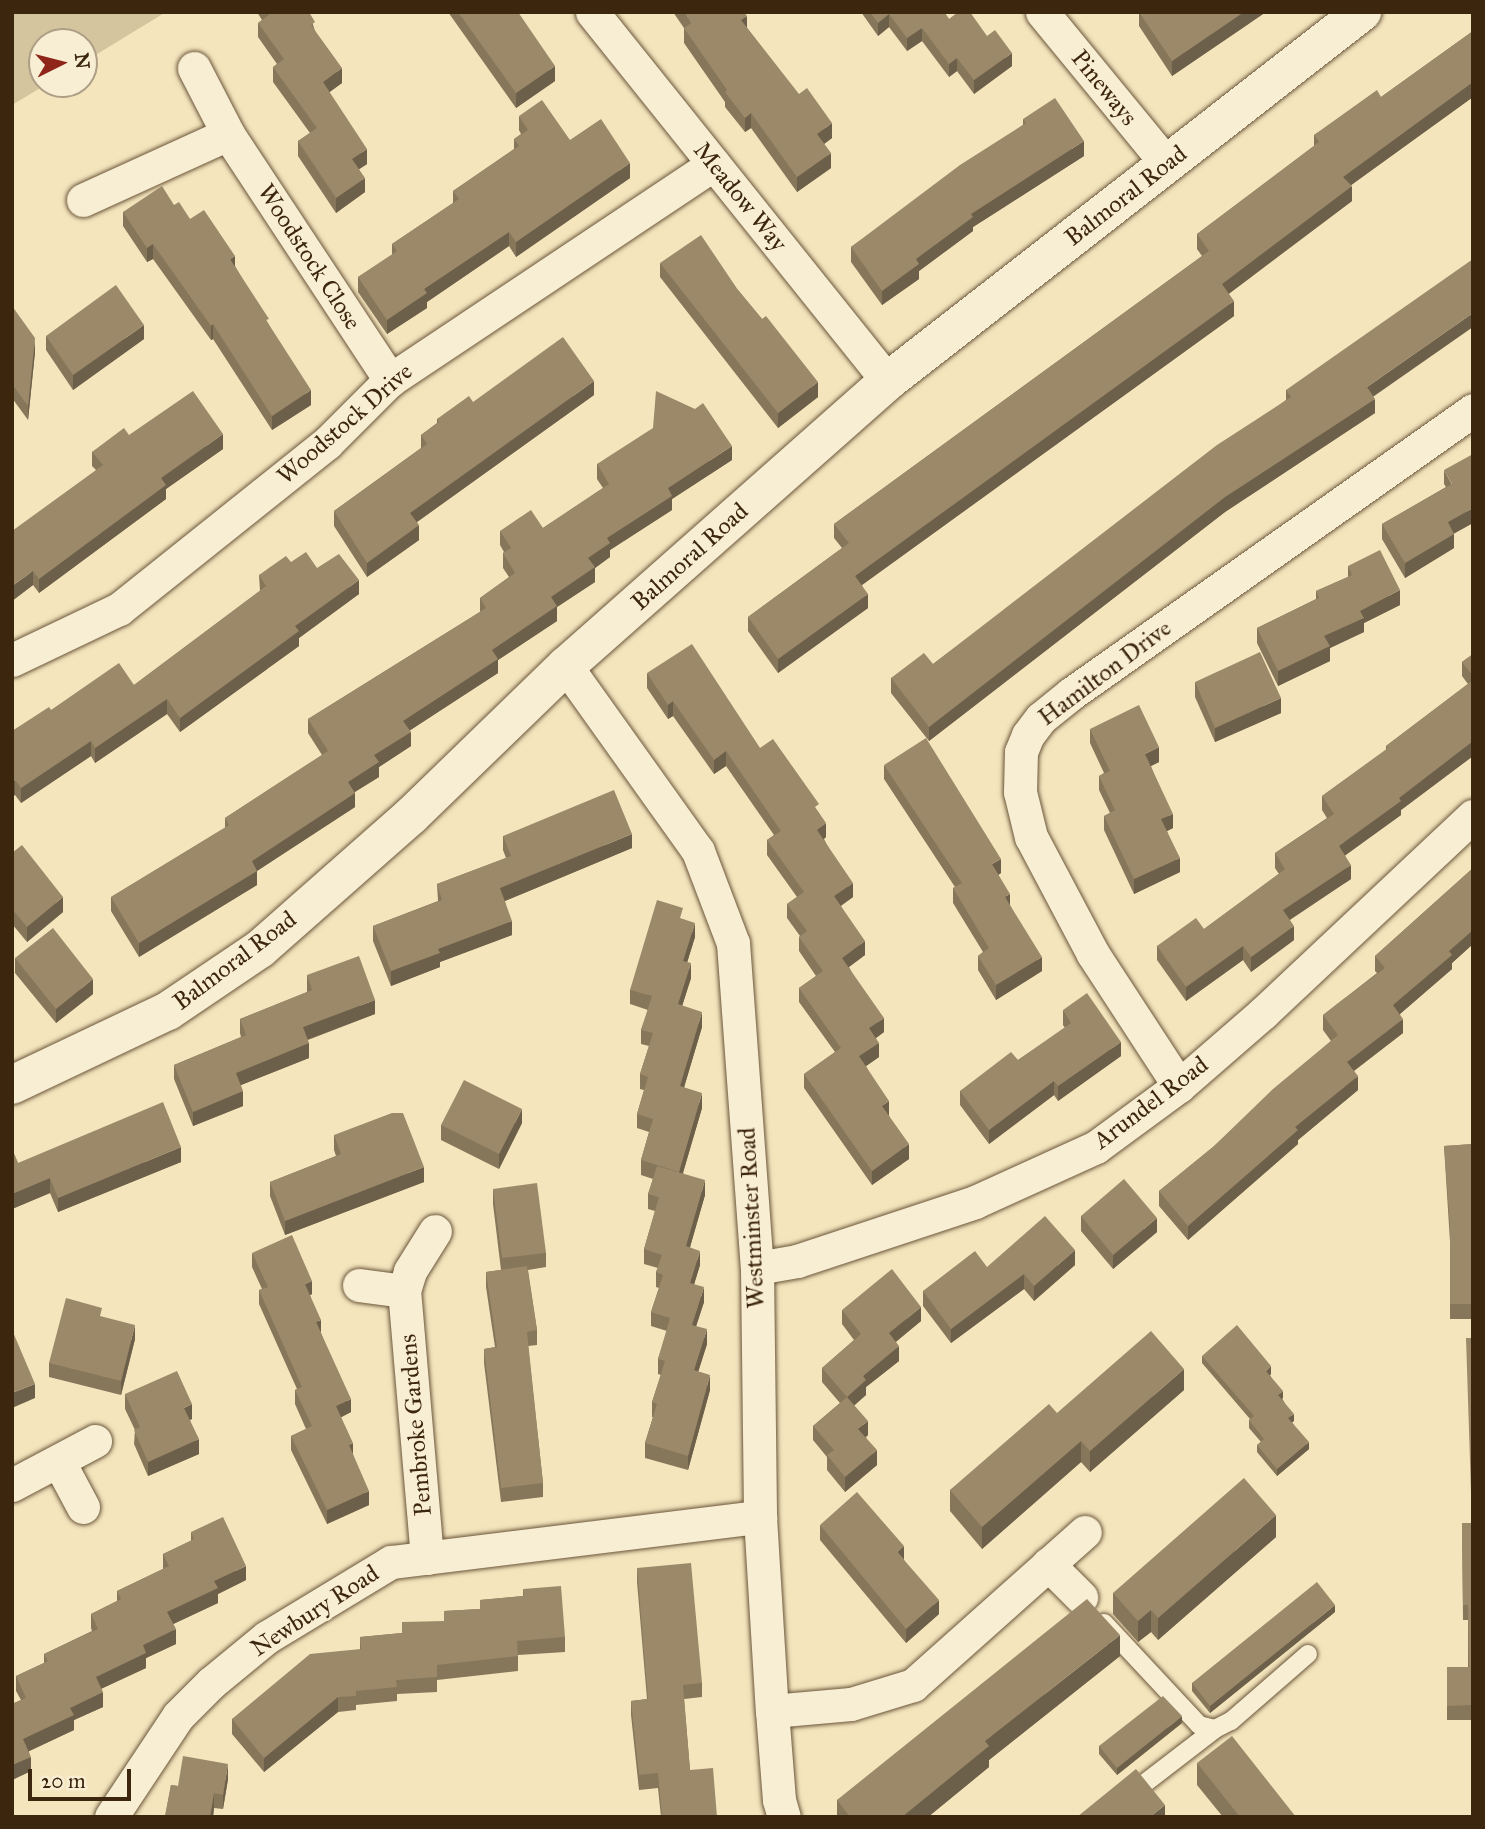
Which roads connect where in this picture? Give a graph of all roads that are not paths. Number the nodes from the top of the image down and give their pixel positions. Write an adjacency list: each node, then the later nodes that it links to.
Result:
1 (592, 12): 6 (street, Meadow Way)
2 (1042, 12): 7 (street, Pineways)
3 (1362, 12): 7 (street, Balmoral Road)
4 (194, 68): 5 (street, Woodstock Close)
5 (228, 134): 8 (street); 9 (street, Woodstock Close)
6 (715, 164): 9 (street, Woodstock Drive); 10 (street, Meadow Way)
7 (1167, 164): 10 (street, Balmoral Road)
8 (83, 200)
9 (390, 380): 12 (street, Woodstock Drive)
10 (888, 381): 13 (street, Balmoral Road)
11 (1473, 410): 16 (street, Hamilton Drive)
12 (12, 660)
13 (566, 666): 15 (street, Balmoral Road); 18 (street, Westminster Road)
14 (1473, 816): 16 (street, Arundel Road)
15 (13, 1083)
16 (1179, 1086): 18 (street, Arundel Road)
17 (435, 1231): 20 (street, Pembroke Gardens)
18 (757, 1268): 25 (street, Westminster Road)
19 (359, 1285): 20 (street)
20 (404, 1291): 27 (street, Pembroke Gardens)
21 (95, 1441): 22 (street)
22 (59, 1462): 23 (street); 24 (street)
23 (12, 1485)
24 (83, 1507)
25 (760, 1517): 27 (street, Newbury Road); 31 (street, Westminster Road)
26 (1085, 1532): 28 (street)
27 (427, 1558): 34 (street, Newbury Road)
28 (1048, 1564): 29 (street); 31 (street)
29 (1081, 1597): 32 (lane)
30 (1308, 1654): 32 (lane)
31 (772, 1711): 35 (street, Westminster Road)
32 (1215, 1729): 33 (lane)
33 (1145, 1783)
34 (111, 1817)
35 (784, 1817)

